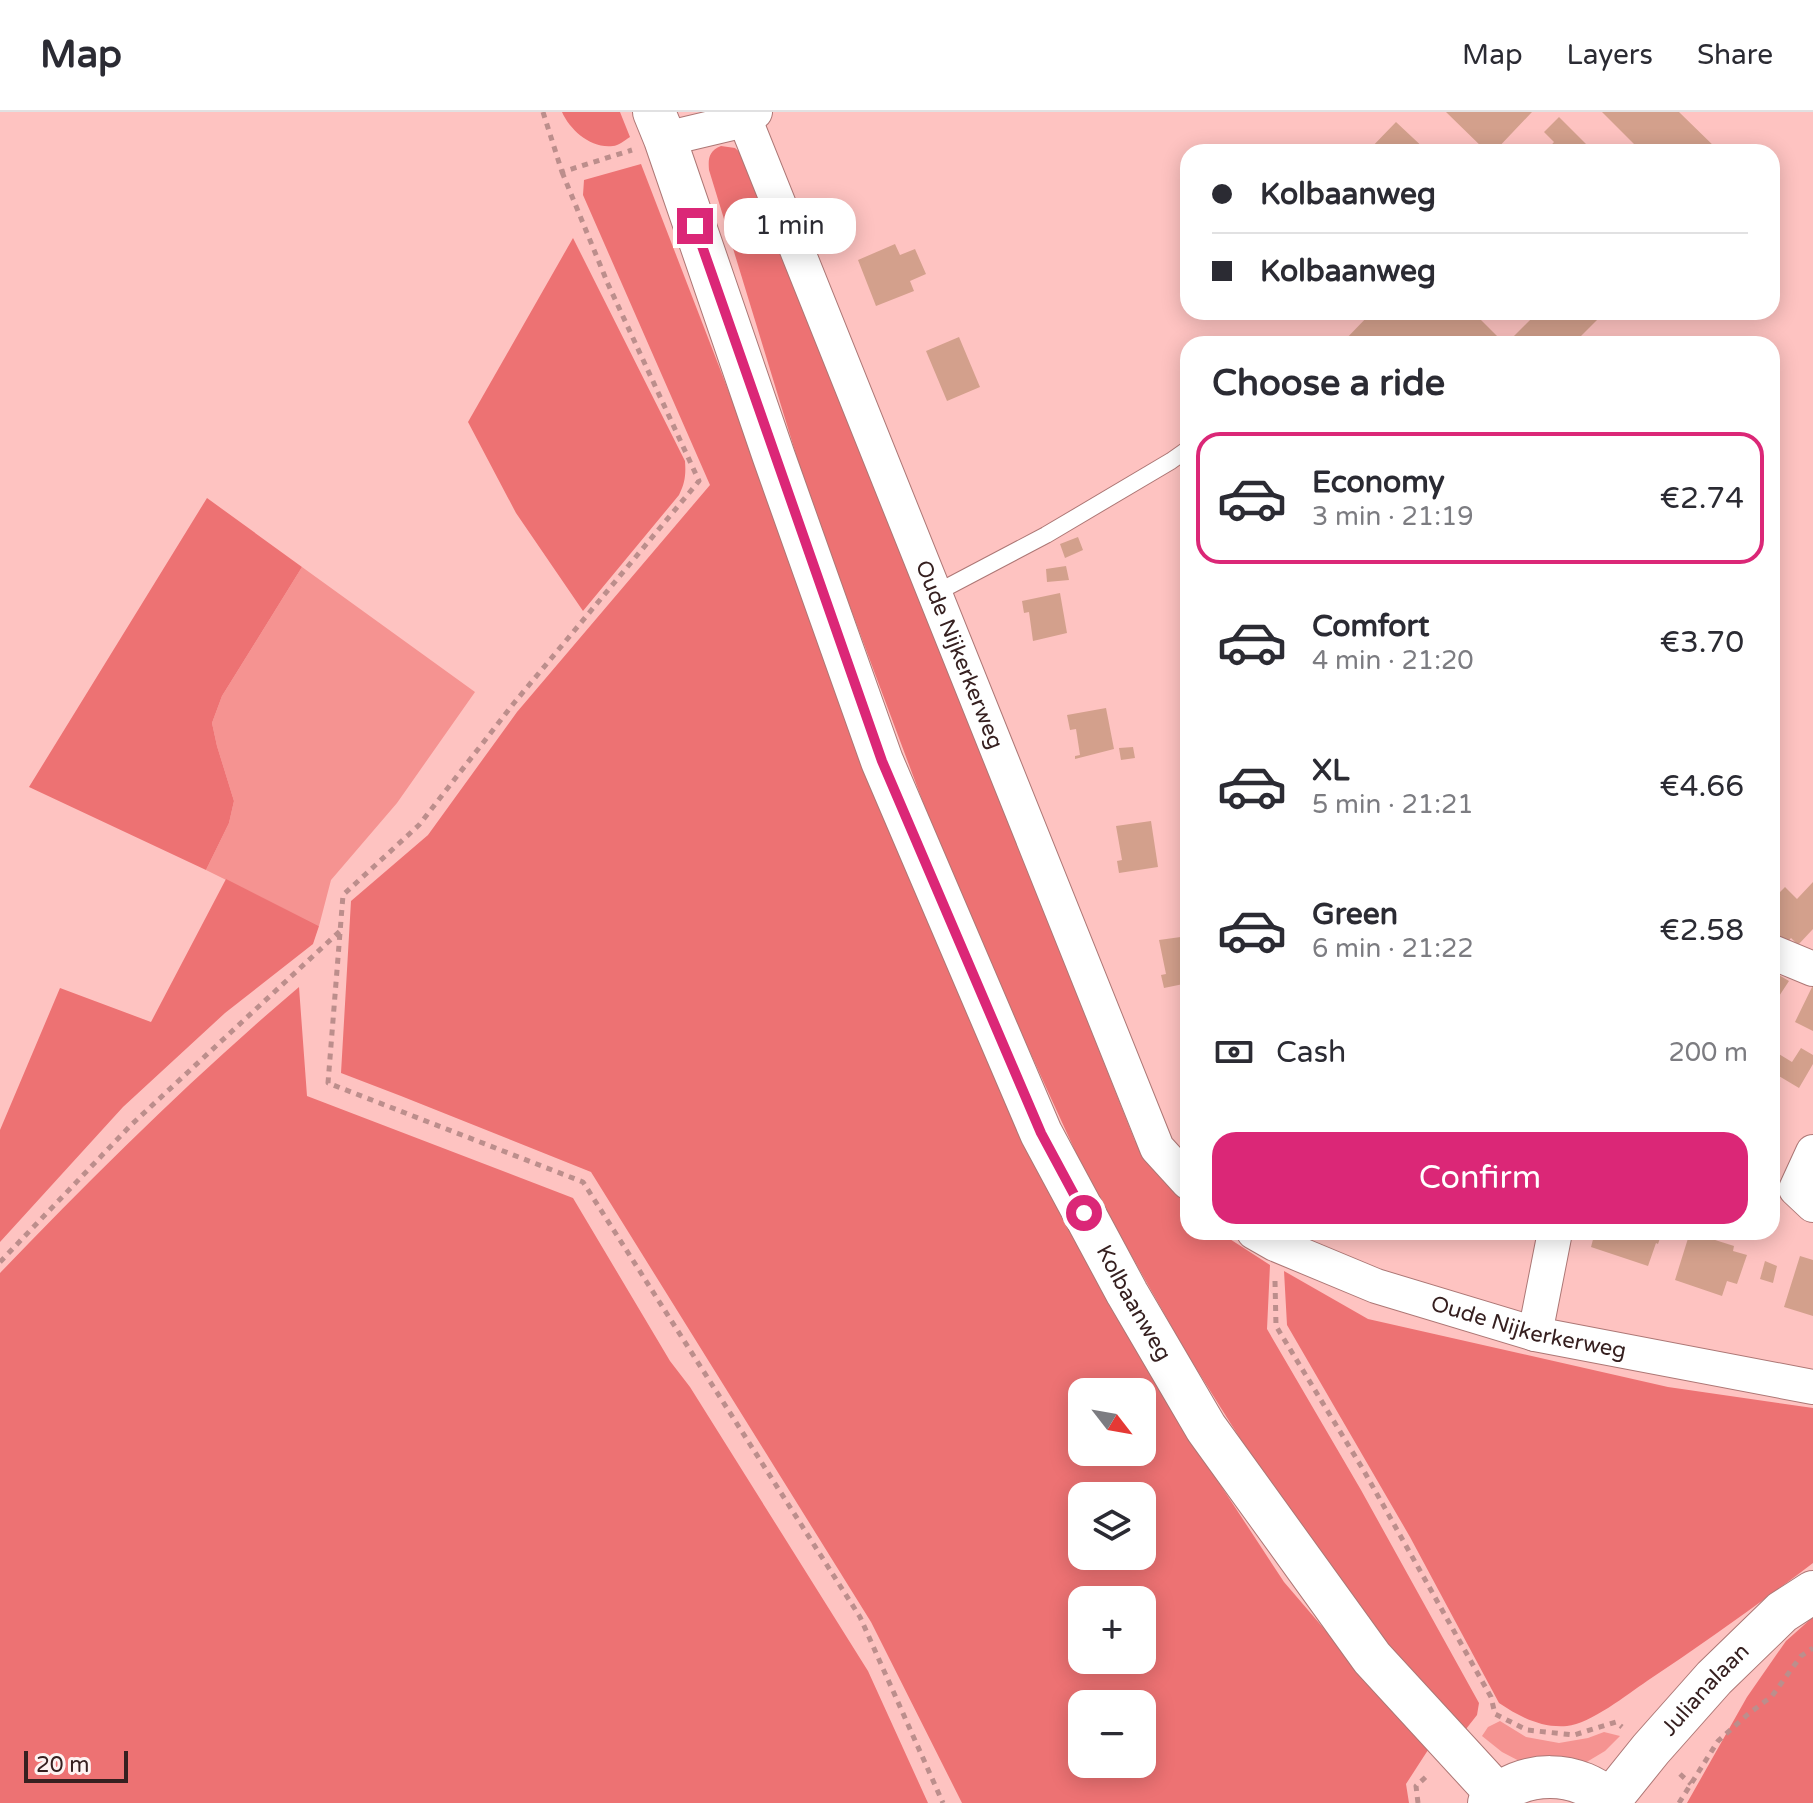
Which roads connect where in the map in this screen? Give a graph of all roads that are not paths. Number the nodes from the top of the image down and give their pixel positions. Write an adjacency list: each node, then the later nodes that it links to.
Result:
1 (750, 116): 2 (street, Oude Nijkerkerweg); 4 (street, Oude Nijkerkerweg)
2 (660, 126): 15 (street, Kolbaanweg)
3 (1180, 455): 4 (lane)
4 (934, 594): 8 (street, Oude Nijkerkerweg)
5 (1780, 955): 6 (street)
6 (1813, 969)
7 (1813, 1152): 9 (street)
8 (1180, 1173)
9 (1813, 1205)
10 (1269, 1240): 12 (street, Oude Nijkerkerweg)
11 (1553, 1240): 12 (street)
12 (1535, 1334): 13 (street, Oude Nijkerkerweg)
13 (1813, 1387)
14 (1813, 1592): 16 (street, Julianalaan)
15 (1493, 1799): 16 (street)
16 (1611, 1801)

